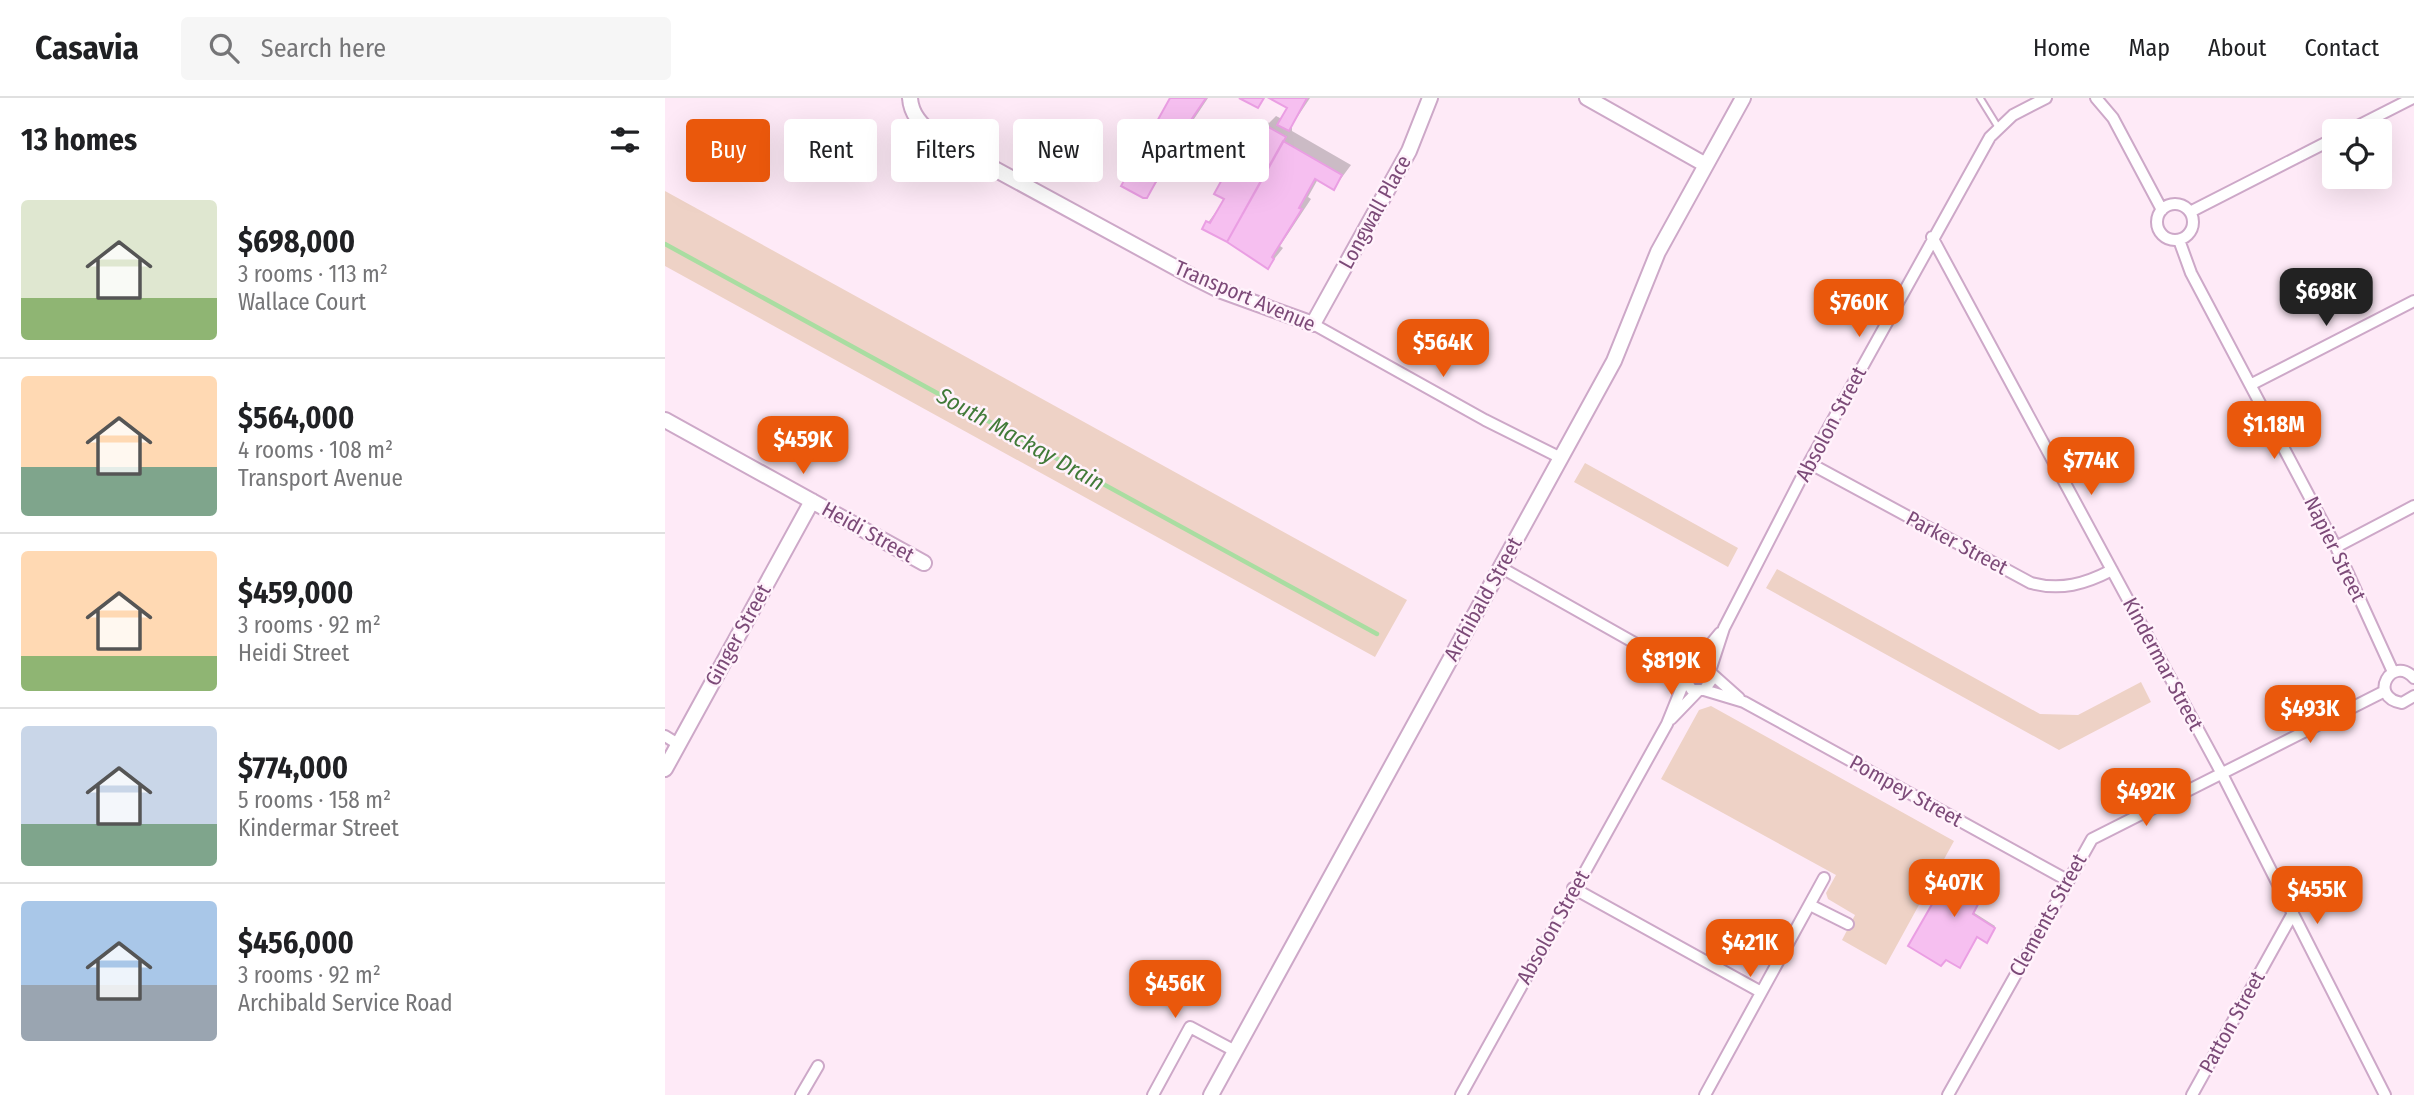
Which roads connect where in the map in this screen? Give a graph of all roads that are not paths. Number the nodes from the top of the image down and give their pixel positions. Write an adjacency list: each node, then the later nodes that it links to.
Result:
1 (910, 98): 18 (street, Transport Avenue)
2 (1430, 98): 18 (street, Longwall Place)
3 (1587, 98): 12 (street)
4 (1743, 98): 12 (street, Archibald Street)
5 (1980, 98): 10 (lane)
6 (2046, 98): 10 (street, Absolon Street)
7 (2096, 98): 13 (street)
8 (2413, 98): 9 (street)
9 (2372, 119)
10 (1998, 127): 15 (street, Absolon Street)
11 (2322, 145): 14 (street)
12 (1706, 165): 21 (street, Archibald Street)
13 (2161, 211): 14 (street); 16 (street)
14 (2190, 212): 16 (street)
15 (1932, 237): 22 (street, Absolon Street); 28 (street, Kindermar Street)
16 (2179, 240): 19 (street, Napier Street)
17 (2414, 301): 19 (street)
18 (1313, 324): 21 (street, Transport Avenue)
19 (2252, 383): 25 (street, Napier Street)
20 (665, 420): 23 (street, Heidi Street)
21 (1561, 458): 27 (street, Archibald Street)
22 (1809, 463): 28 (street, Parker Street); 29 (street, Absolon Street)
23 (811, 501): 26 (street, Heidi Street); 42 (street, Ginger Street)
24 (2414, 506): 25 (street)
25 (2336, 547): 33 (street, Napier Street)
26 (924, 564)
27 (1500, 567): 30 (street); 52 (street, Archibald Street)
28 (2112, 570): 44 (street, Kindermar Street)
29 (1724, 628): 31 (street, Absolon Street); 32 (street, Absolon Street)
30 (1657, 655): 31 (street); 35 (street)
31 (1693, 664): 32 (street); 35 (street)
32 (1711, 672): 36 (street); 38 (street, Pompey Street)
33 (2393, 672): 34 (street); 37 (street)
34 (2414, 678)
35 (1684, 680): 36 (street); 40 (street, Absolon Street)
36 (1701, 691): 38 (street, Pompey Street); 40 (street, Absolon Street)
37 (2385, 691): 39 (street); 44 (street, Clements Street)
38 (1744, 702): 46 (street, Pompey Street)
39 (2412, 702)
40 (1667, 724): 47 (street, Absolon Street)
41 (665, 736): 42 (street)
42 (678, 744): 43 (street, Ginger Street)
43 (665, 769)
44 (2221, 772): 46 (street, Clements Street); 49 (street, Kindermar Street)
45 (1823, 878): 48 (street)
46 (2067, 880): 59 (street, Clements Street)
47 (1573, 888): 51 (street); 57 (street, Absolon Street)
48 (1809, 905): 50 (street); 51 (street)
49 (2293, 913): 60 (street, Patton Street); 61 (street, Kindermar Street)
50 (1848, 924)
51 (1761, 992): 58 (street)
52 (1235, 1051): 55 (street); 56 (street, Archibald Street)
53 (818, 1066): 54 (street)
54 (801, 1095)
55 (1153, 1095)
56 (1211, 1095)
57 (1461, 1095)
58 (1706, 1095)
59 (1948, 1095)
60 (2192, 1095)
61 (2385, 1095)

